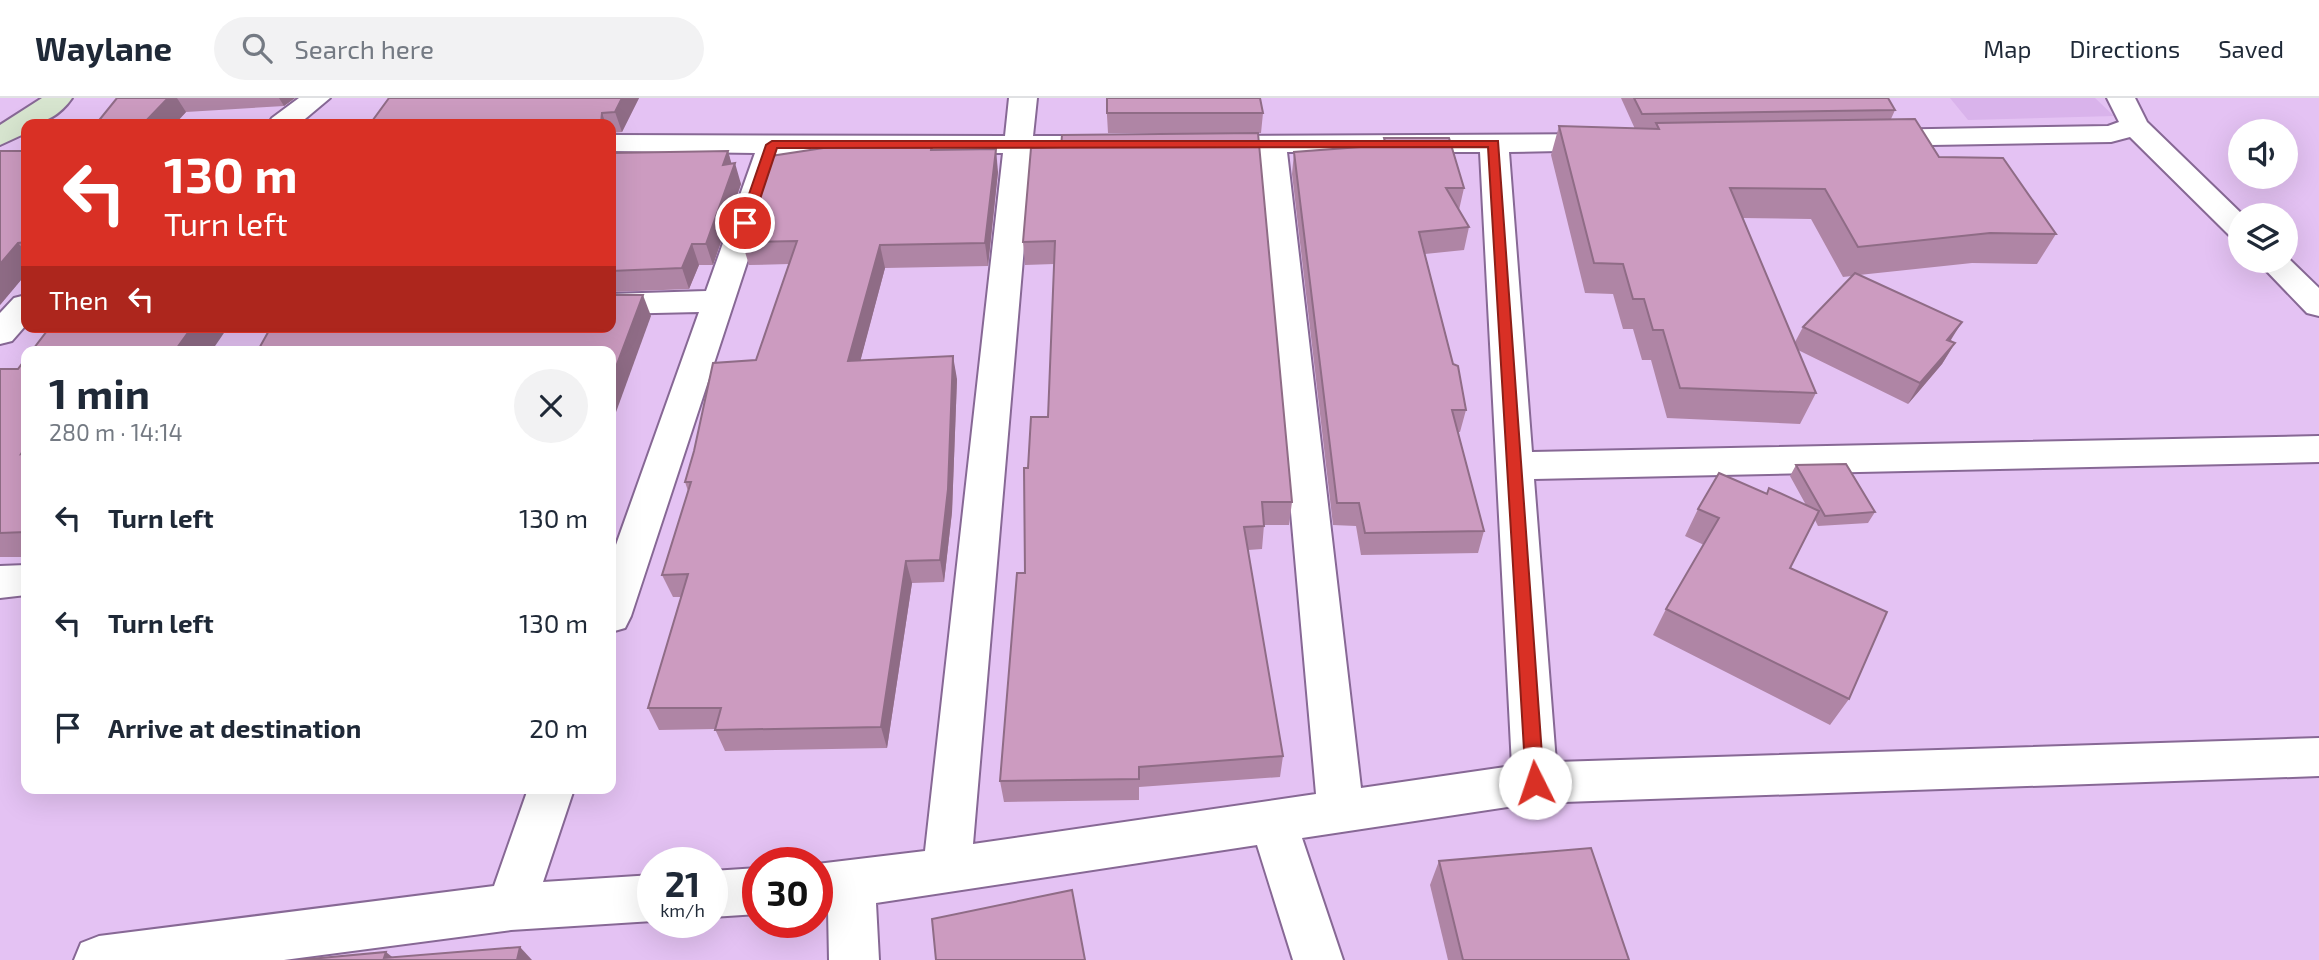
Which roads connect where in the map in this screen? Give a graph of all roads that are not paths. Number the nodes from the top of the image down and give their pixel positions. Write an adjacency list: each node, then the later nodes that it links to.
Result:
1 (58, 98): 5 (street)
2 (316, 98): 6 (street)
3 (1023, 98): 15 (street)
4 (2121, 98): 7 (street)
5 (35, 119)
6 (289, 119)
7 (2135, 126): 9 (street); 17 (street)
8 (21, 133): 16 (street)
9 (1850, 138)
10 (1631, 142): 13 (street)
11 (616, 143): 14 (street)
12 (1272, 144): 13 (street); 15 (street); 30 (street)
13 (1494, 144): 23 (street)
14 (772, 145): 15 (street); 19 (street)
15 (1018, 145): 32 (street)
16 (4, 150)
17 (2228, 217)
18 (2285, 273): 21 (street)
19 (719, 301): 20 (street); 26 (street)
20 (616, 304)
21 (2319, 306)
22 (2319, 449): 23 (street)
23 (1515, 466): 28 (street)
24 (21, 580): 25 (street)
25 (0, 582)
26 (616, 601)
27 (2319, 757): 28 (street)
28 (1535, 783): 30 (street)
29 (549, 794): 35 (street)
30 (1342, 811): 31 (street)
31 (1273, 821): 32 (street); 38 (street)
32 (947, 870): 33 (street)
33 (834, 886): 37 (street)
34 (637, 899): 35 (street)
35 (511, 907): 36 (street)
36 (99, 960)
37 (854, 960)
38 (1318, 960)

